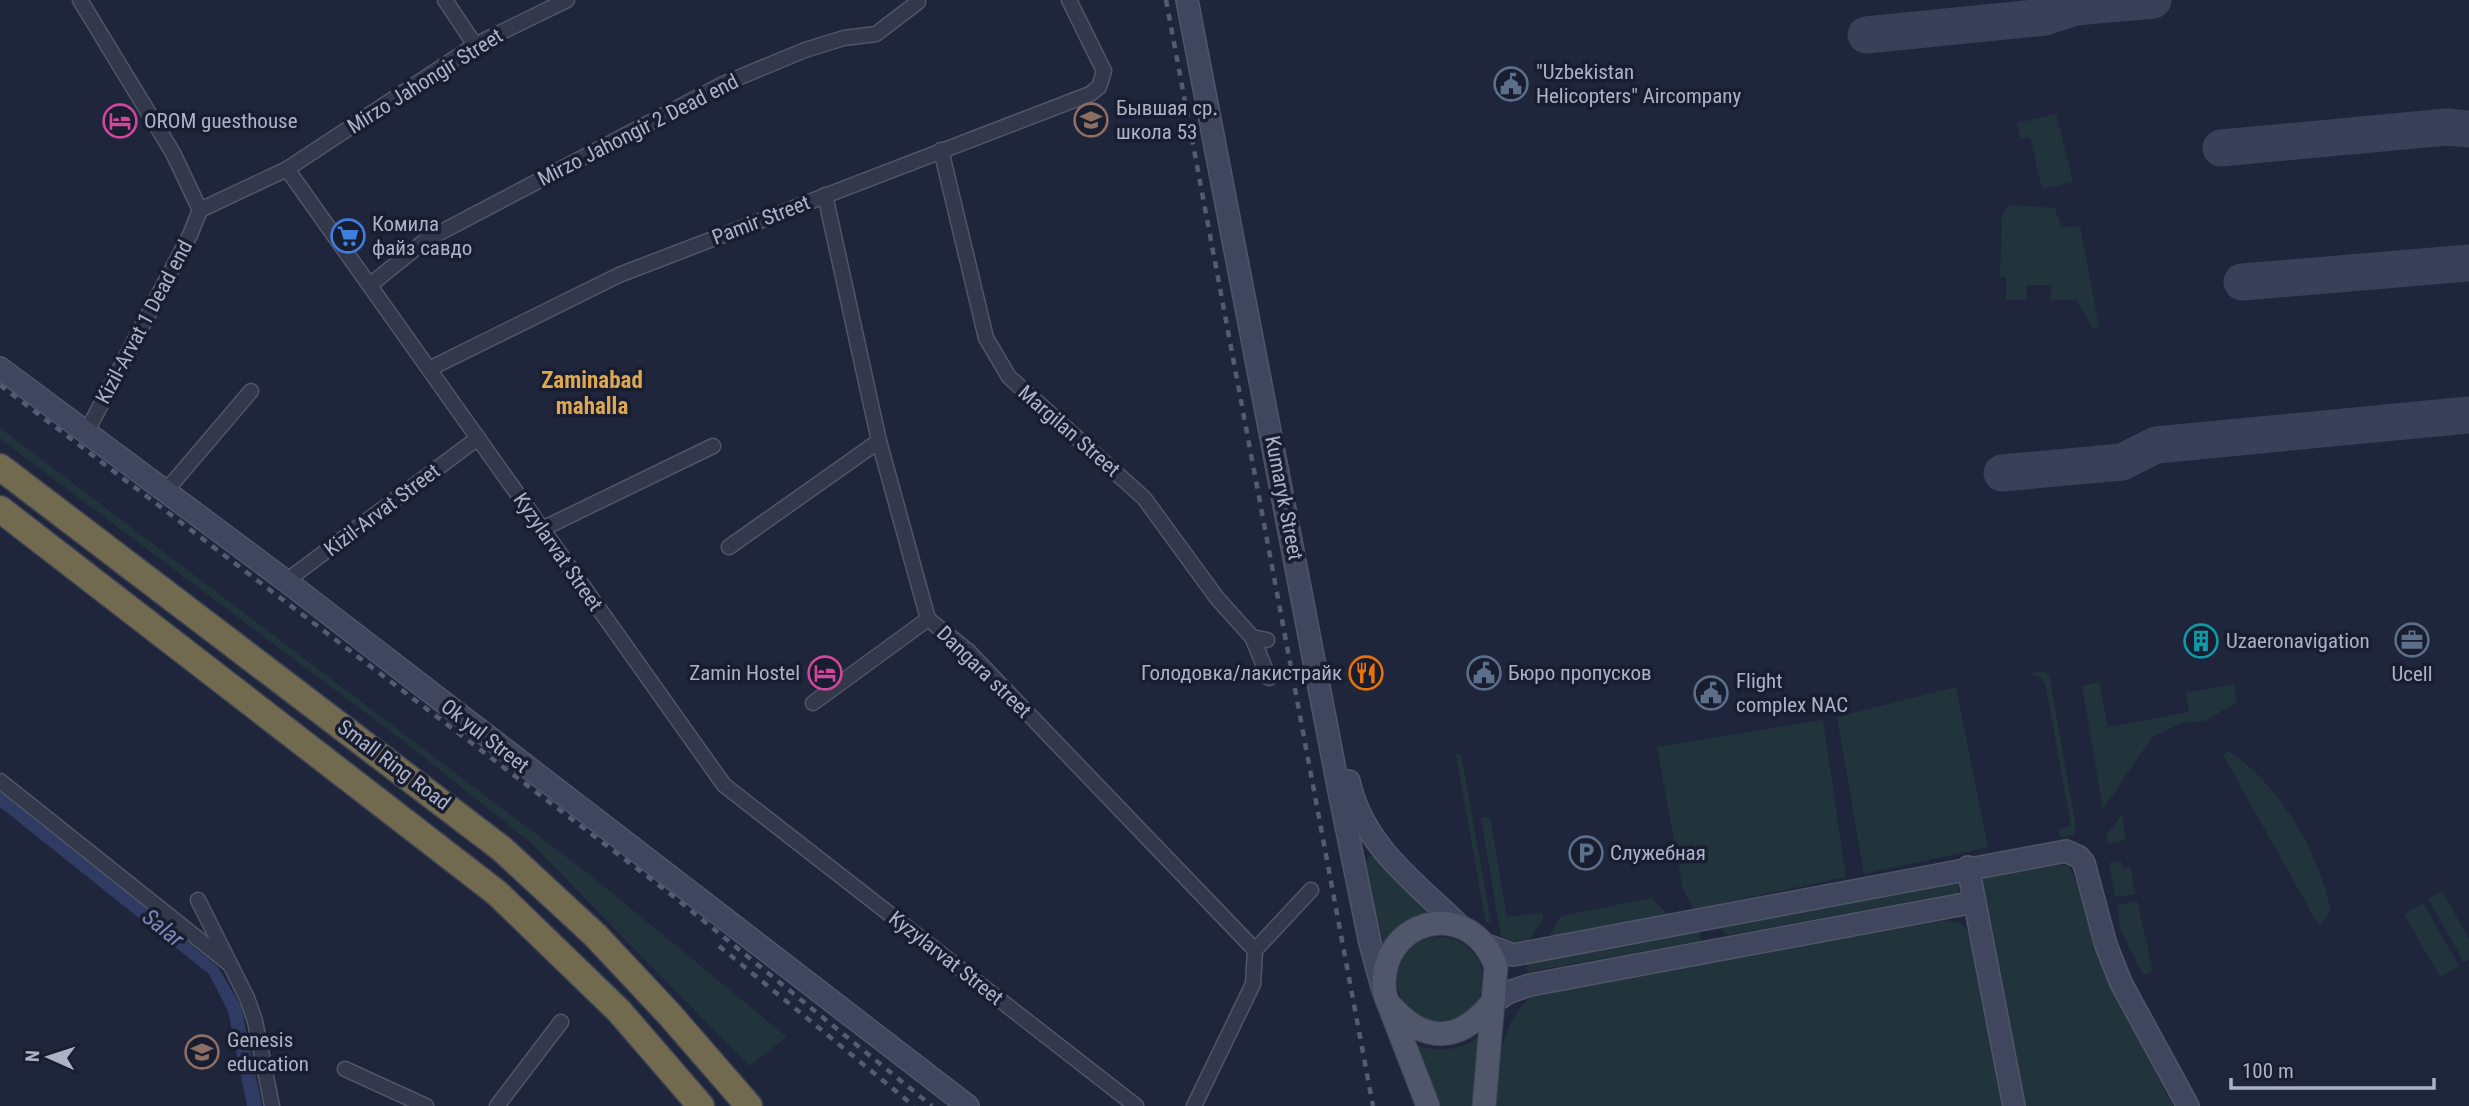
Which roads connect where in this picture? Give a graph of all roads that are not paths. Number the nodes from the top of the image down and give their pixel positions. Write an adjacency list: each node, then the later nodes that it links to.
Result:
1 (80, 0): 12 (street)
2 (445, 0): 8 (street)
3 (567, 0): 8 (street, Mirzo Jahongir Street)
4 (1069, 0): 9 (street, Pamir Street)
5 (1187, 0): 41 (main road, Kumaryk Street)
6 (1199, 0): 36 (main road, Kumaryk Street)
7 (918, 2): 13 (street, Mirzo Jahongir 2 Dead end)
8 (475, 45): 10 (street, Mirzo Jahongir Street)
9 (942, 150): 11 (street, Pamir Street); 28 (street, Margilan Street)
10 (287, 169): 12 (street); 13 (street, Kyzylarvat Street)
11 (825, 195): 15 (street, Pamir Street); 19 (street, Dangara street)
12 (200, 210): 17 (street, Kizil-Arvat 1 Dead end)
13 (370, 285): 15 (street, Kyzylarvat Street)
14 (0, 368): 17 (main road, Ok yul Street)
15 (429, 369): 18 (street, Kyzylarvat Street)
16 (251, 391): 22 (street)
17 (86, 433): 22 (main road, Ok yul Street)
18 (478, 438): 24 (street, Kyzylarvat Street); 26 (street, Kizil-Arvat Street)
19 (879, 440): 25 (street); 27 (street, Dangara street)
20 (713, 446): 24 (street)
21 (0, 467): 49 (highway, Small Ring Road)
22 (165, 492): 26 (main road, Ok yul Street)
23 (0, 509): 48 (highway, Small Ring Road)
24 (542, 529): 51 (street, Kyzylarvat Street)
25 (729, 547)
26 (286, 582): 50 (main road, Ok yul Street)
27 (928, 619): 29 (street); 38 (street, Dangara street)
28 (1269, 678)
29 (813, 703)
30 (0, 781): 40 (street)
31 (1968, 867): 34 (main road); 35 (main road); 56 (main road)
32 (1311, 890): 38 (street)
33 (198, 900): 40 (street)
34 (1975, 902): 39 (main road); 55 (main road)
35 (1707, 917): 37 (main road); 39 (main road)
36 (1460, 926): 37 (main road, Kumaryk Street); 41 (main road, Kumaryk Street)
37 (1485, 944): 42 (main road)
38 (1255, 950): 52 (street)
39 (1713, 951): 42 (main road)
40 (227, 962): 45 (street)
41 (1385, 995): 42 (main road, Kumaryk Street); 53 (main road, Kumaryk Street)
42 (1491, 1004): 54 (main road)
43 (561, 1022): 47 (street)
44 (345, 1069): 46 (street)
45 (272, 1106)
46 (426, 1106)
47 (497, 1106)
48 (701, 1106)
49 (749, 1106)
50 (968, 1106)
51 (1136, 1106)
52 (1194, 1106)
53 (1428, 1106)
54 (1484, 1106)
55 (2014, 1106)
56 (2188, 1106)

